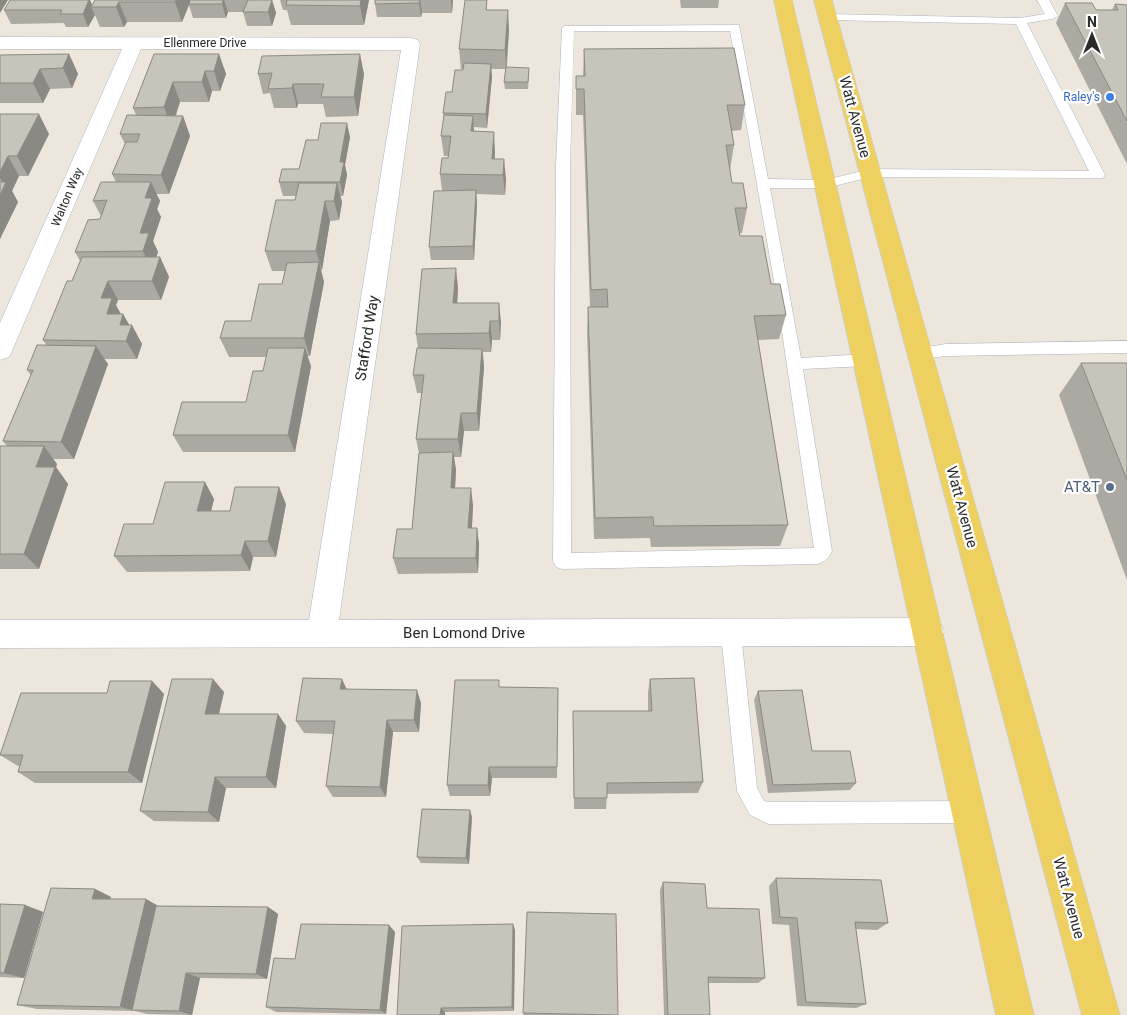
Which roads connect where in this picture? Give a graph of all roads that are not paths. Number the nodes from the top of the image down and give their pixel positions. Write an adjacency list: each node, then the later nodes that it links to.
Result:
1 (783, 0): 10 (main road)
2 (1043, 0): 4 (lane)
3 (825, 8): 4 (lane); 8 (main road, Watt Avenue)
4 (1020, 21): 8 (lane)
5 (0, 43): 6 (street, Ellenmere Drive)
6 (134, 43): 7 (street, Ellenmere Drive); 12 (street, Walton Way)
7 (411, 44): 17 (street, Stafford Way)
8 (870, 173): 10 (lane); 13 (main road, Watt Avenue)
9 (762, 184): 10 (lane); 15 (lane); 15 (lane)
10 (826, 184): 14 (main road)
11 (1127, 347): 13 (lane)
12 (0, 351)
13 (920, 353): 22 (main road, Watt Avenue)
14 (866, 360): 15 (lane); 16 (main road)
15 (794, 364)
16 (928, 632): 18 (street, Ben Lomond Drive); 20 (main road)
17 (322, 633): 18 (street, Ben Lomond Drive); 19 (street, Ben Lomond Drive)
18 (731, 633): 20 (lane)
19 (0, 634)
20 (969, 812): 21 (main road)
21 (1015, 1015)
22 (1101, 1015)

